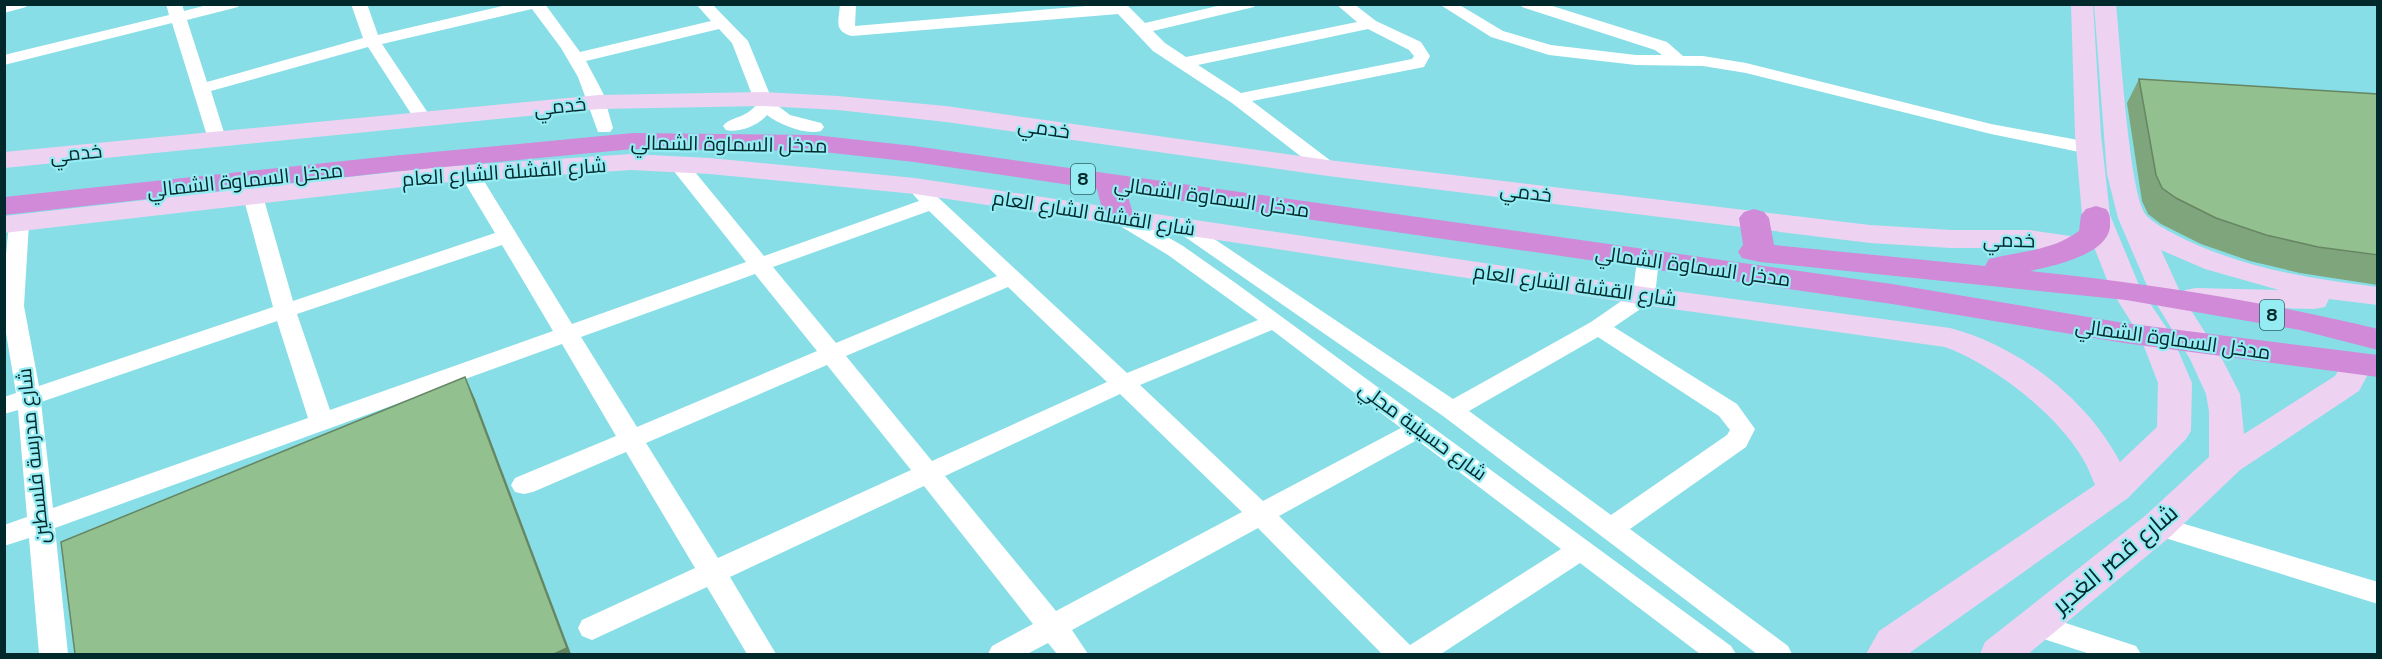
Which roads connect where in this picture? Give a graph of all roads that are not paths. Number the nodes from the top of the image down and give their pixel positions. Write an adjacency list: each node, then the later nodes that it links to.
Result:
1 (20, 4): 14 (street)
2 (232, 4): 15 (street)
3 (358, 4): 19 (street)
4 (535, 4): 19 (street); 20 (street)
5 (703, 4): 16 (street)
6 (848, 4): 13 (street)
7 (1248, 4): 18 (street)
8 (1343, 4): 17 (street)
9 (1446, 4): 21 (street)
10 (1528, 4): 21 (street)
11 (2082, 4): 32 (main road)
12 (2105, 4): 45 (main road)
13 (1119, 7): 18 (street)
14 (4, 8)
15 (176, 11): 22 (street); 24 (street)
16 (722, 23): 20 (street); 26 (street)
17 (1370, 24): 23 (street); 25 (street)
18 (1141, 28): 23 (street)
19 (372, 41): 24 (street); 28 (street)
20 (578, 57): 27 (street)
21 (1677, 59): 32 (street)
22 (4, 60)
23 (1184, 63): 25 (street)
24 (200, 89): 31 (street)
25 (1238, 99): 35 (street)
26 (764, 102): 27 (main road, خدمي); 29 (street); 30 (street); 35 (main road, خدمي)
27 (601, 115): 28 (main road, خدمي); 29 (highway, مدخل السماوة الشمالي / 8); 38 (highway, مدخل السماوة الشمالي / 8)
28 (423, 119): 31 (main road, خدمي)
29 (732, 126): 30 (highway, مدخل السماوة الشمالي / 8)
30 (815, 127): 49 (highway, مدخل السماوة الشمالي / 8)
31 (217, 139): 33 (main road, خدمي)
32 (2089, 148): 41 (main road)
33 (4, 160)
34 (679, 165): 36 (main road, شارع القشلة الشارع العام); 39 (main road, شارع القشلة الشارع العام); 51 (street)
35 (1328, 168): 44 (main road, خدمي)
36 (469, 173): 40 (main road, شارع القشلة الشارع العام); 47 (street)
37 (1110, 183): 42 (highway); 43 (highway, مدخل السماوة الشمالي / 8); 50 (highway, مدخل السماوة الشمالي / 8)
38 (4, 188)
39 (924, 195): 42 (main road, شارع القشلة الشارع العام); 51 (street); 53 (street)
40 (253, 196): 43 (main road, شارع القشلة الشارع العام); 57 (street)
41 (2096, 214): 48 (highway); 58 (main road)
42 (1119, 217): 46 (main road, شارع القشلة الشارع العام); 59 (street, شارع حسينية مجلي)
43 (9, 218): 56 (street, شارع مدرسة فلسطين)
44 (1754, 218): 48 (main road, خدمي); 49 (highway)
45 (2132, 218): 55 (main road); 58 (main road)
46 (1182, 226): 54 (main road, شارع القشلة الشارع العام); 67 (street, شارع حسينية مجلي)
47 (507, 236): 57 (street); 61 (street)
48 (2081, 245): 52 (highway)
49 (1760, 253): 52 (highway, مدخل السماوة الشمالي / 8)
50 (1648, 259): 54 (street); 58 (highway, مدخل السماوة الشمالي / 8)
51 (759, 263): 61 (street); 62 (street)
52 (1854, 263): 58 (highway, مدخل السماوة الشمالي / 8)
53 (1011, 277): 62 (street); 64 (street)
54 (1644, 296): 60 (street); 74 (main road, شارع القشلة الشارع العام)
55 (2378, 297): 58 (main road)
56 (9, 307): 65 (street, شارع مدرسة فلسطين)
57 (285, 311): 65 (street); 68 (street)
58 (2161, 316): 63 (highway, مدخل السماوة الشمالي / 8); 63 (highway, مدخل السماوة الشمالي / 8); 71 (main road); 74 (main road)
59 (1274, 321): 64 (street); 69 (street, شارع حسينية مجلي)
60 (1599, 327): 67 (street); 78 (street)
61 (567, 335): 68 (street); 70 (street)
62 (832, 354): 70 (street); 72 (street)
63 (2373, 359): 71 (main road, شارع قصر الغدير)
64 (1124, 383): 72 (street); 75 (street)
65 (29, 397): 66 (street); 76 (street, شارع مدرسة فلسطين)
66 (4, 406)
67 (1452, 410): 78 (street, شارع حسينية مجلي)
68 (322, 423): 76 (street)
69 (1420, 428): 75 (street); 80 (street, شارع حسينية مجلي)
70 (630, 439): 73 (street); 81 (street)
71 (2228, 461): 77 (main road, شارع قصر الغدير)
72 (928, 472): 81 (street); 84 (street)
73 (524, 485)
74 (2115, 489): 94 (main road)
75 (1261, 514): 84 (street); 90 (street)
76 (41, 523): 79 (street); 86 (street, شارع مدرسة فلسطين)
77 (2158, 526): 82 (street); 83 (main road, شارع قصر الغدير)
78 (1611, 528): 93 (street, شارع حسينية مجلي)
79 (4, 536)
80 (1581, 549): 91 (street); 92 (street, شارع حسينية مجلي)
81 (711, 573): 85 (street); 87 (street)
82 (2378, 593)
83 (2035, 626): 95 (main road, شارع قصر الغدير); 96 (street)
84 (1051, 627): 88 (street); 89 (street)
85 (592, 628)
86 (52, 654)
87 (762, 654)
88 (1002, 654)
89 (1074, 654)
90 (1400, 654)
91 (1419, 654)
92 (1721, 654)
93 (1778, 654)
94 (1887, 654)
95 (2000, 654)
96 (2126, 654)

